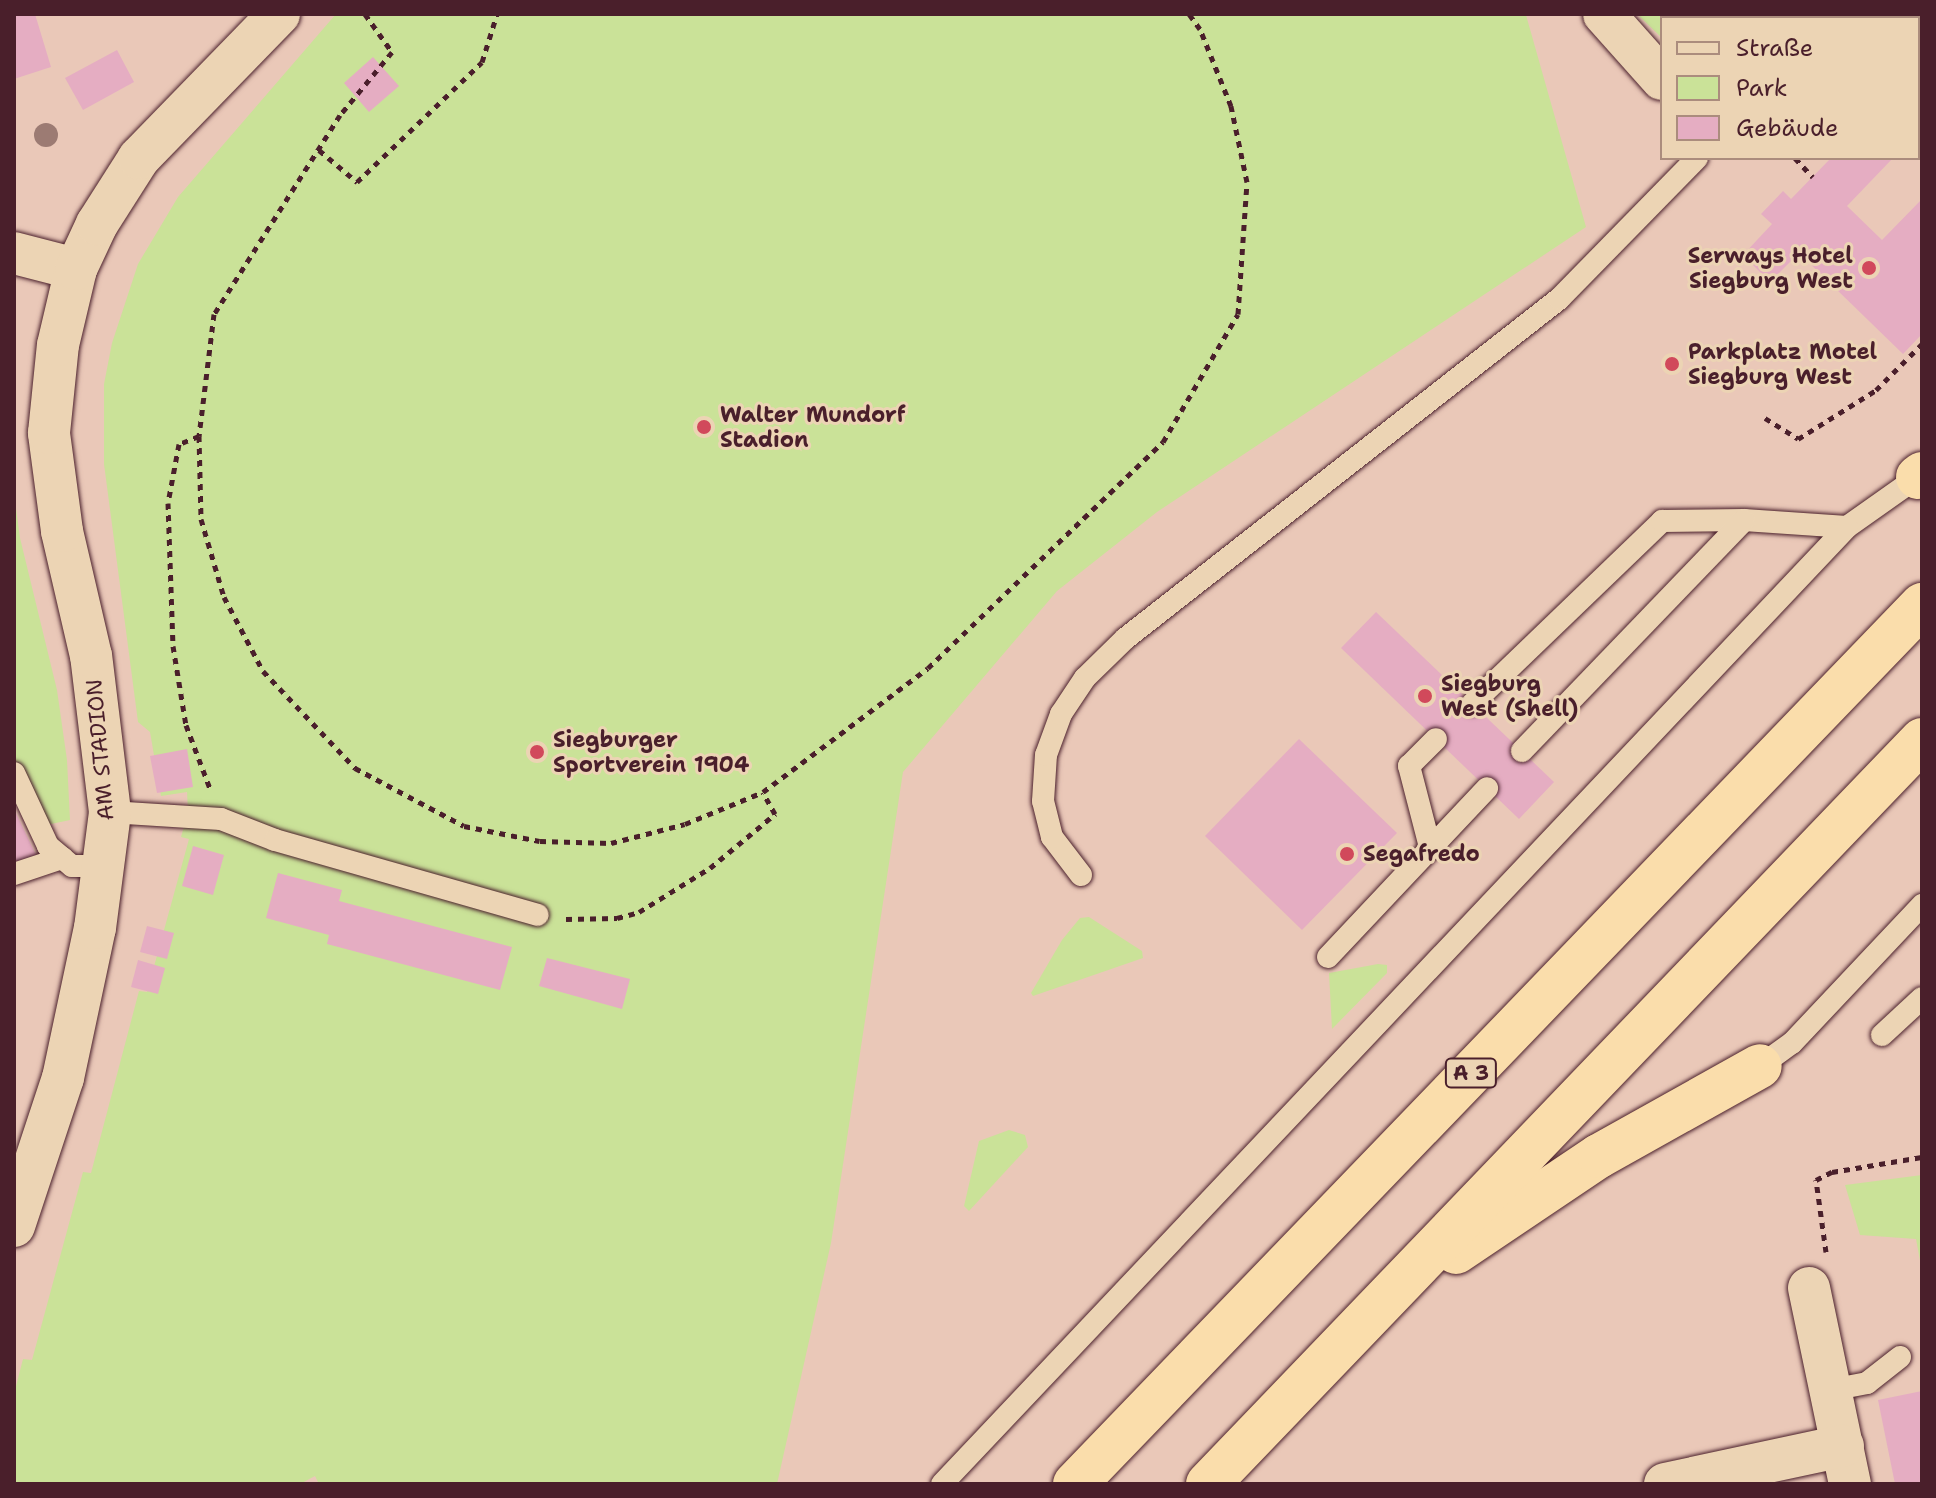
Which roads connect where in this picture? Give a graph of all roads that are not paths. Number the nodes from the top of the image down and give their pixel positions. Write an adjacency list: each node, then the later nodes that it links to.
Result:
1 (279, 14): 6 (street, AM STADION)
2 (1604, 14): 3 (street)
3 (1660, 77)
4 (1695, 160): 22 (lane)
5 (14, 253): 6 (street)
6 (76, 269): 17 (street, AM STADION)
7 (1920, 475): 9 (lane)
8 (1744, 520): 9 (lane); 11 (lane); 14 (lane)
9 (1847, 527): 35 (lane)
10 (1922, 605): 36 (highway, A 3)
11 (1472, 704)
12 (1436, 739): 18 (lane)
13 (1922, 740): 31 (highway)
14 (1522, 751)
15 (14, 773): 19 (lane)
16 (1487, 788): 18 (lane)
17 (110, 812): 20 (street, AM STADION); 24 (lane)
18 (1430, 847): 25 (lane)
19 (62, 858): 20 (lane); 21 (lane)
20 (103, 866): 29 (street, AM STADION)
21 (14, 874)
22 (1081, 875)
23 (1922, 905): 28 (lane)
24 (538, 915)
25 (1328, 957)
26 (1922, 998): 27 (lane)
27 (1882, 1035)
28 (1760, 1066): 31 (highway)
29 (14, 1226)
30 (1809, 1288): 33 (street)
31 (1384, 1301): 37 (highway)
32 (1900, 1357): 33 (lane)
33 (1831, 1390): 34 (street)
34 (1846, 1465): 38 (street)
35 (942, 1484)
36 (1075, 1484)
37 (1208, 1484)
38 (1665, 1484)

